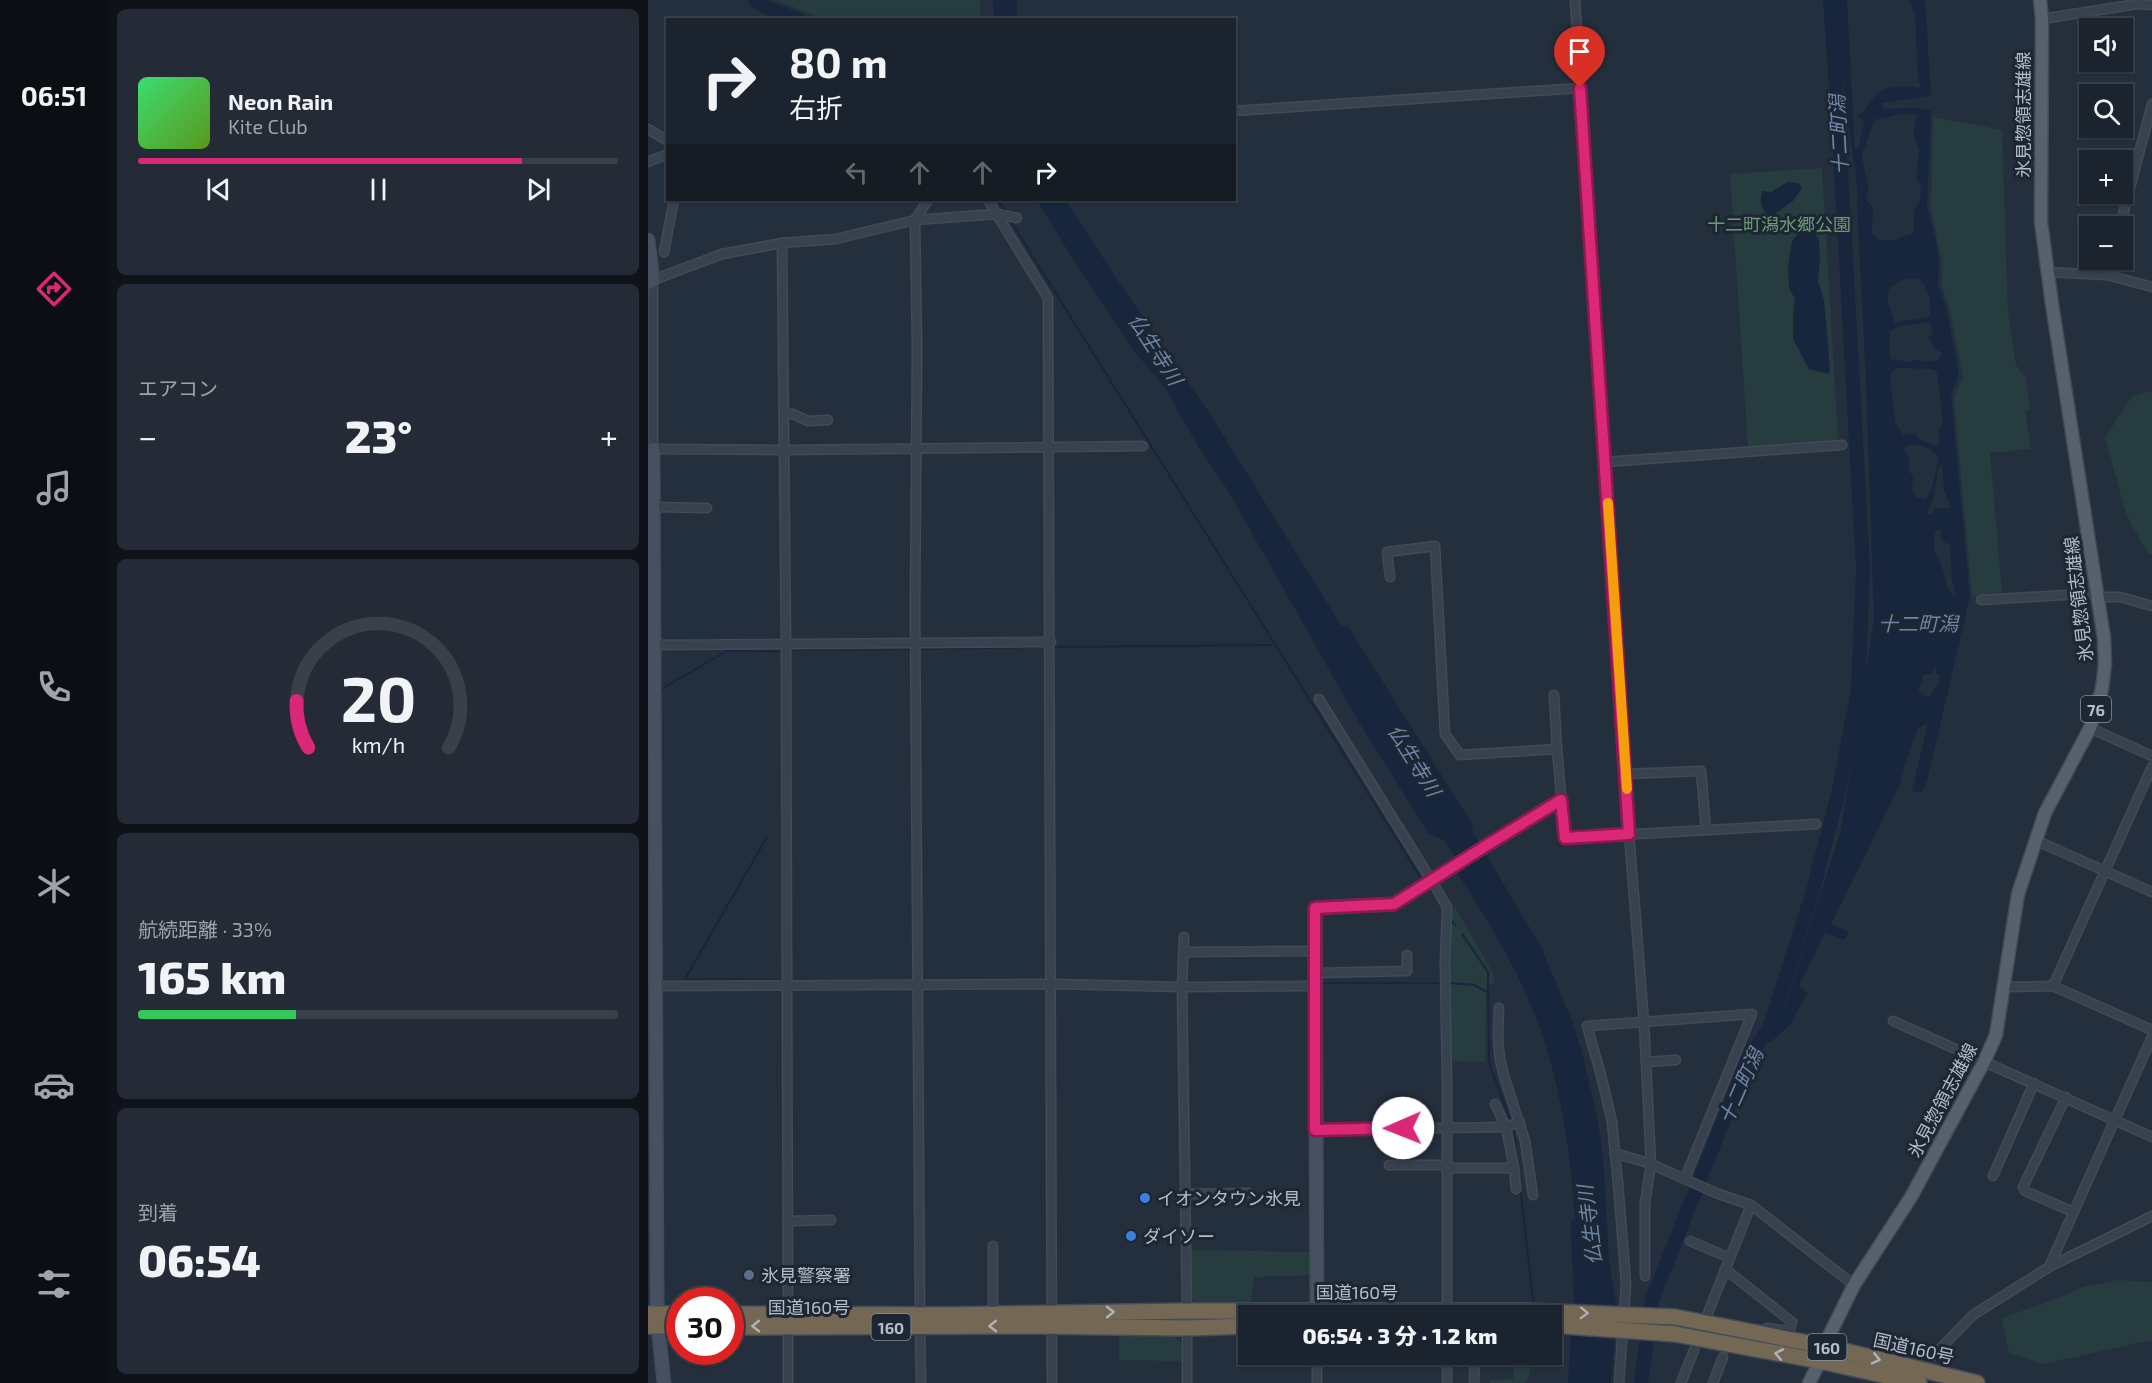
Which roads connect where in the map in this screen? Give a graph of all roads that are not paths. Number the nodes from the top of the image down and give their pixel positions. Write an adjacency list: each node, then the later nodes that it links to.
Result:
1 (1575, 0): 6 (street)
2 (2040, 0): 5 (main road, 氷見惣領志雄線 / 76)
3 (2117, 4): 4 (street); 5 (street)
4 (2152, 4)
5 (2042, 19): 24 (main road, 氷見惣領志雄線 / 76)
6 (1580, 88): 8 (street); 36 (street)
7 (2152, 104): 17 (street)
8 (1236, 111)
9 (648, 129): 10 (street)
10 (666, 140)
11 (666, 155): 12 (street)
12 (648, 162)
13 (674, 201): 22 (street)
14 (927, 201): 19 (street)
15 (989, 201): 16 (street)
16 (997, 214): 18 (street); 19 (street); 33 (street)
17 (2123, 216)
18 (1017, 218)
19 (915, 220): 21 (street); 32 (street)
20 (648, 240): 26 (street)
21 (782, 243): 26 (street); 28 (street)
22 (664, 252)
23 (2108, 270): 25 (street)
24 (2048, 272): 25 (street); 40 (main road, 氷見惣領志雄線 / 76)
25 (2107, 275): 27 (street)
26 (650, 282): 34 (street)
27 (2152, 287)
28 (784, 414): 29 (street); 35 (street)
29 (828, 420)
30 (1842, 445): 36 (street)
31 (1143, 446): 33 (street)
32 (917, 447): 33 (street); 35 (street); 44 (street)
33 (1048, 447): 43 (street)
34 (650, 449): 35 (street); 38 (street)
35 (785, 450): 45 (street)
36 (1605, 462): 53 (street)
37 (707, 508): 38 (street)
38 (651, 513): 46 (street)
39 (1390, 577): 50 (street)
40 (2099, 595): 41 (street); 42 (street); 49 (main road, 氷見惣領志雄線 / 76)
41 (1981, 600)
42 (2152, 606)
43 (1051, 642): 44 (street); 70 (street)
44 (915, 643): 45 (street); 69 (street)
45 (786, 644): 46 (street); 71 (street)
46 (651, 645): 68 (street)
47 (1554, 695): 50 (street)
48 (1320, 699): 60 (street)
49 (2090, 728): 51 (street); 58 (main road, 氷見惣領志雄線 / 76)
50 (1557, 749): 54 (street)
51 (2152, 756)
52 (2152, 767): 59 (street)
53 (1626, 774): 56 (street); 57 (street)
54 (1561, 800): 57 (street); 64 (street)
55 (1816, 824): 56 (street)
56 (1706, 830): 57 (street)
57 (1629, 834): 78 (street)
58 (2035, 840): 59 (street); 75 (main road, 氷見惣領志雄線 / 76)
59 (2104, 871): 62 (street); 73 (street)
60 (1428, 875)
61 (1433, 883): 92 (street)
62 (2152, 892)
63 (1184, 937): 65 (street)
64 (1316, 951): 65 (street); 67 (street)
65 (1183, 952): 74 (street)
66 (1407, 955): 67 (street)
67 (1316, 973): 72 (street)
68 (654, 983): 71 (street); 79 (street)
69 (918, 984): 70 (street); 71 (street); 129 (street)
70 (1051, 984): 74 (street); 126 (street)
71 (787, 985): 110 (street)
72 (1317, 986): 74 (street); 93 (street)
73 (2053, 986): 75 (street); 80 (street)
74 (1182, 987): 104 (street)
75 (2003, 987): 85 (main road, 氷見惣領志雄線 / 76)
76 (1499, 1008): 90 (street)
77 (1893, 1021): 85 (street)
78 (1644, 1022): 84 (street); 95 (street); 101 (street)
79 (652, 1026): 83 (street)
80 (2152, 1030)
81 (2152, 1037): 89 (street)
82 (1676, 1060): 84 (street)
83 (652, 1062): 127 (street)
84 (1646, 1062): 96 (street)
85 (1984, 1062): 86 (street); 117 (main road, 氷見惣領志雄線 / 76)
86 (2034, 1083): 87 (street); 100 (street)
87 (2066, 1097): 89 (street); 107 (street)
88 (1495, 1104): 91 (street)
89 (2115, 1119): 94 (street); 107 (street)
90 (1520, 1122): 91 (street); 105 (street)
91 (1506, 1127): 92 (street); 99 (street)
92 (1447, 1128): 93 (street); 98 (street)
93 (1315, 1130): 119 (street)
94 (2152, 1137)
95 (1615, 1153): 96 (street); 150 (street)
96 (1651, 1164): 101 (street); 116 (street)
97 (1389, 1165): 98 (street)
98 (1447, 1167): 99 (street); 118 (street)
99 (1514, 1168): 102 (street)
100 (1993, 1176)
101 (1685, 1178): 106 (street)
102 (1516, 1190)
103 (1249, 1193): 104 (street)
104 (1185, 1194): 120 (street)
105 (1533, 1195)
106 (1751, 1205): 113 (street); 117 (street)
107 (2073, 1212): 114 (street)
108 (2152, 1216): 114 (street)
109 (831, 1220): 110 (street)
110 (788, 1221): 128 (street)
111 (1690, 1241): 113 (street)
112 (993, 1246): 124 (street)
113 (1730, 1258): 115 (street)
114 (2049, 1267): 138 (street)
115 (1725, 1269): 123 (street); 134 (street)
116 (1645, 1276)
117 (1854, 1285): 136 (main road, 氷見惣領志雄線 / 76)
118 (1447, 1302)
119 (1317, 1305)
120 (1187, 1311): 121 (highway, 国道160号 / 160); 126 (highway, 国道160号 / 160, one-way to 120)
121 (1238, 1312)
122 (1562, 1312): 134 (highway, 国道160号 / 160, one-way to 134, bridge)
123 (1708, 1313)
124 (993, 1314): 126 (highway, 国道160号 / 160); 129 (highway, 国道160号 / 160)
125 (744, 1315): 128 (highway, 国道160号 / 160)
126 (1051, 1319): 129 (highway, 国道160号 / 160, one-way to 129); 133 (highway, 国道160号 / 160); 145 (street)
127 (653, 1320): 142 (street)
128 (788, 1320): 129 (highway, 国道160号 / 160); 130 (highway, 国道160号 / 160, one-way to 130); 143 (street)
129 (920, 1320): 144 (street)
130 (744, 1325)
131 (1238, 1326): 133 (highway, 国道160号 / 160)
132 (1562, 1326): 136 (highway, 国道160号 / 160, one-way to 132, bridge)
133 (1187, 1328): 146 (street)
134 (1743, 1330): 136 (highway, 国道160号 / 160)
135 (1694, 1350): 151 (street)
136 (1822, 1354): 153 (main road, 氷見惣領志雄線 / 76); 154 (highway, 国道160号 / 160); 155 (highway, 国道160号 / 160, one-way to 155)
137 (1723, 1357): 152 (street)
138 (1932, 1357)
139 (1317, 1365): 147 (street)
140 (1447, 1365): 148 (street)
141 (1475, 1365): 149 (street)
142 (664, 1383)
143 (788, 1383)
144 (921, 1383)
145 (1052, 1383)
146 (1187, 1383)
147 (1317, 1383)
148 (1447, 1383)
149 (1474, 1383)
150 (1619, 1383)
151 (1681, 1383)
152 (1713, 1383)
153 (1809, 1383)
154 (1918, 1383)
155 (1977, 1383)

